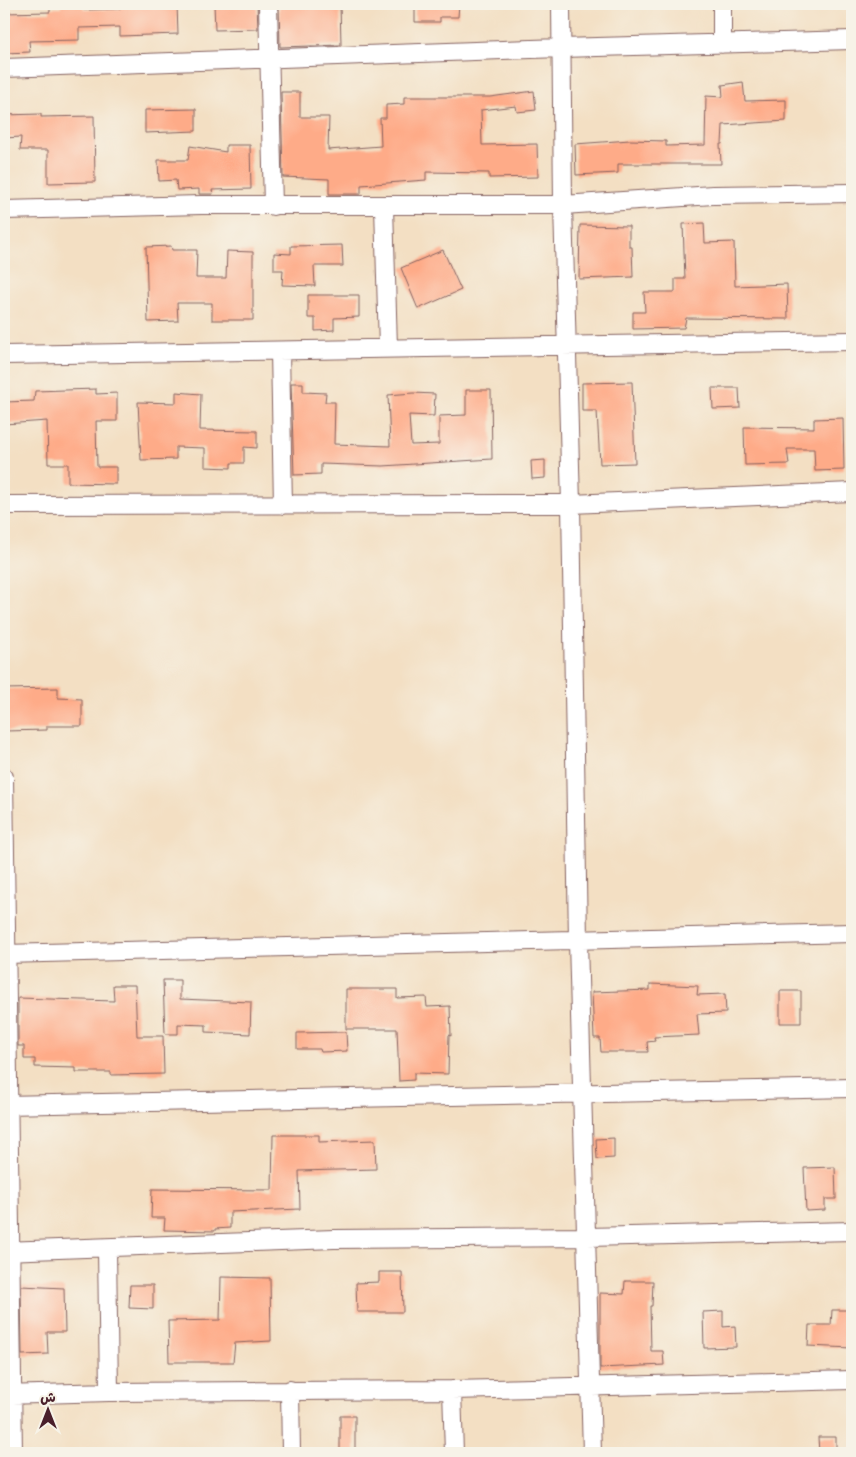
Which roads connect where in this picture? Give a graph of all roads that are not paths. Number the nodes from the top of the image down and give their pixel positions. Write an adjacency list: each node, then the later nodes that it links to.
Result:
1 (268, 4): 7 (street)
2 (561, 4): 6 (street)
3 (722, 4): 5 (street)
4 (852, 40): 5 (street)
5 (722, 44): 6 (street)
6 (561, 48): 7 (street); 10 (street)
7 (270, 60): 8 (street); 11 (street)
8 (4, 68)
9 (852, 192): 10 (street)
10 (562, 205): 12 (street); 15 (street)
11 (273, 206): 12 (street); 13 (street)
12 (384, 206): 16 (street)
13 (4, 210)
14 (852, 341): 15 (street)
15 (567, 347): 16 (street); 20 (street)
16 (388, 348): 17 (street)
17 (280, 351): 18 (street); 22 (street)
18 (4, 355)
19 (852, 492): 20 (street)
20 (571, 504): 22 (street); 26 (street)
21 (4, 505): 22 (street)
22 (283, 505)
23 (4, 777): 24 (street)
24 (4, 808): 27 (street)
25 (852, 933): 26 (street)
26 (578, 941): 27 (street); 29 (street)
27 (5, 954): 30 (street)
28 (852, 1088): 29 (street)
29 (582, 1093): 30 (street); 32 (street)
30 (7, 1105): 34 (street)
31 (852, 1231): 32 (street)
32 (587, 1237): 33 (street); 36 (street)
33 (107, 1248): 34 (street); 39 (street)
34 (8, 1251): 40 (street)
35 (852, 1380): 36 (street)
36 (590, 1386): 38 (street); 44 (street)
37 (290, 1390): 38 (street); 39 (street); 42 (street)
38 (452, 1390): 43 (street)
39 (109, 1392): 40 (street)
40 (8, 1395): 41 (street)
41 (13, 1453)
42 (291, 1453)
43 (454, 1453)
44 (592, 1453)

